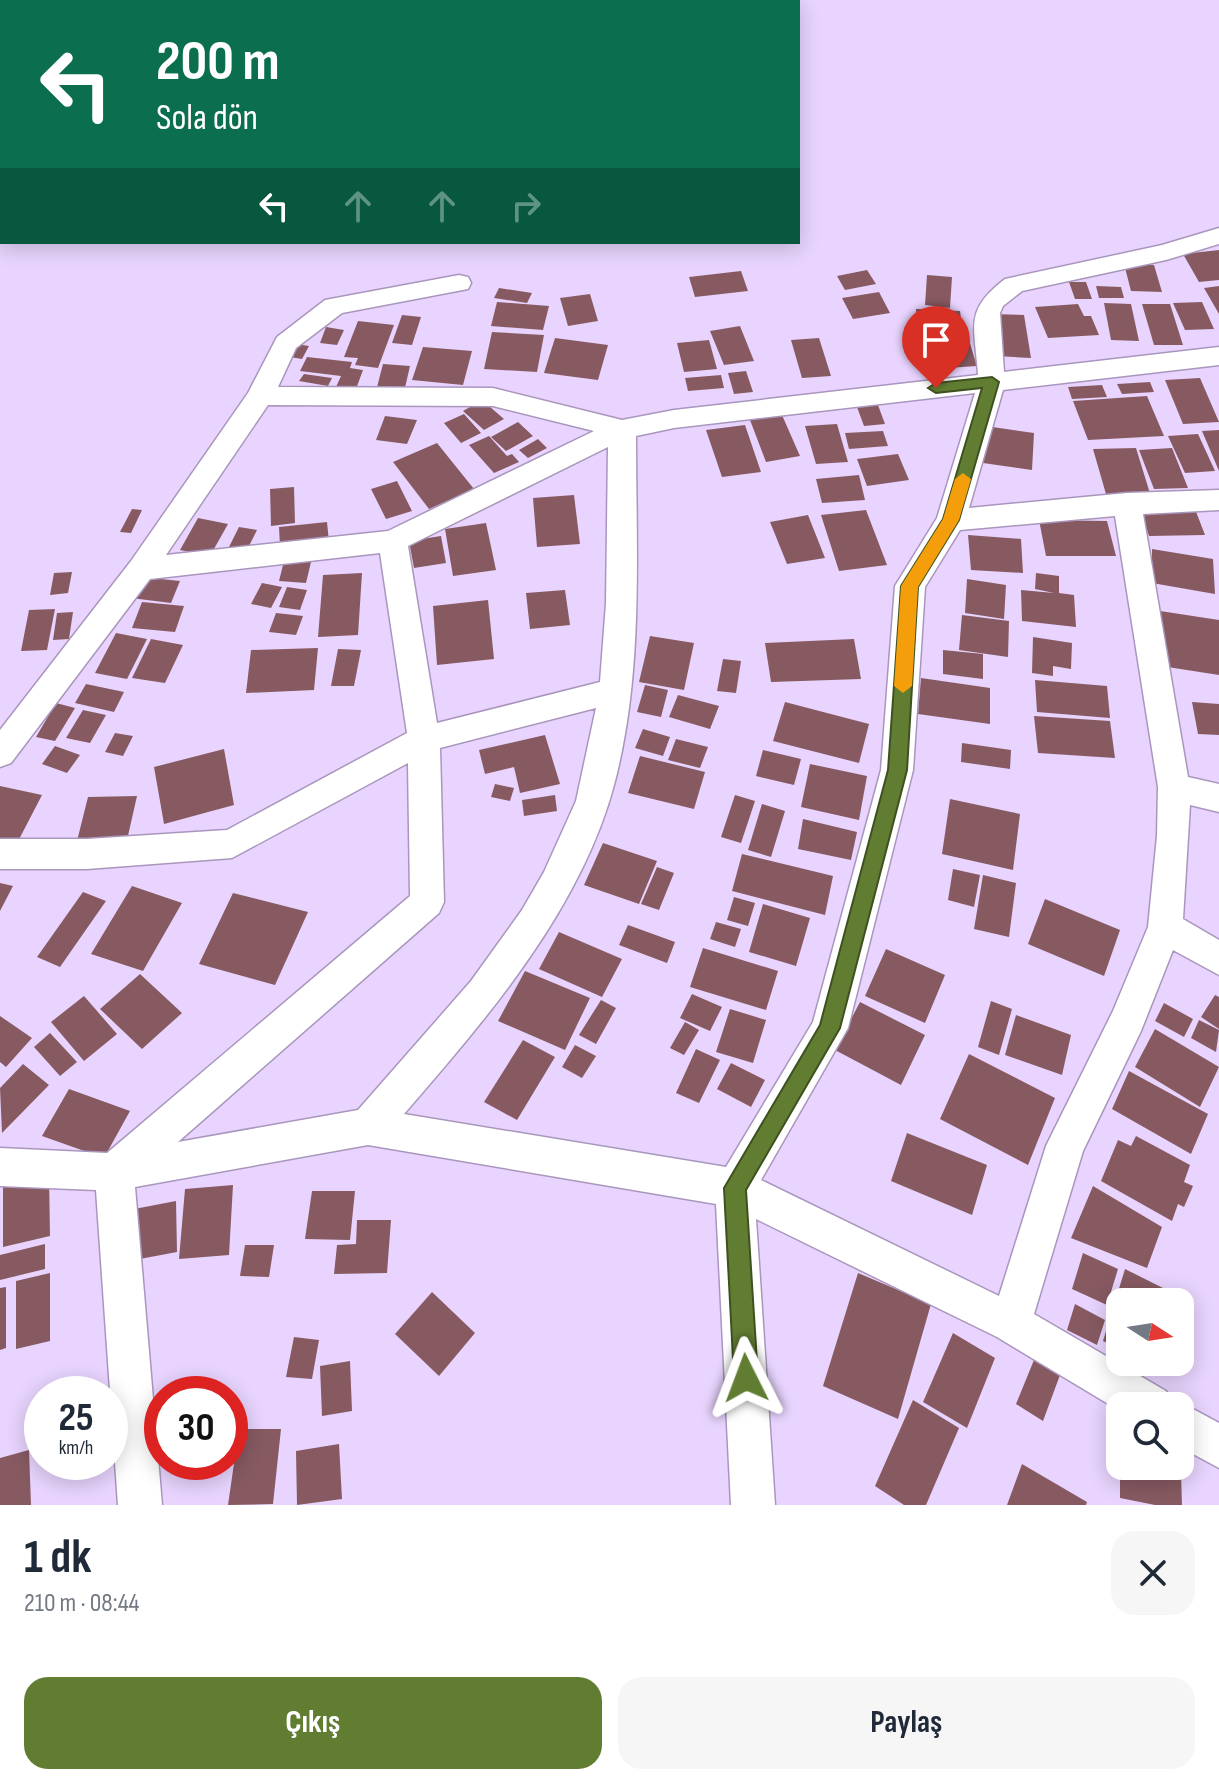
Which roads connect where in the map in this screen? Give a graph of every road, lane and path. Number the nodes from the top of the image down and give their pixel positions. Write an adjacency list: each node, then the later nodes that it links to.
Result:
1 (1219, 236): 4 (street)
2 (459, 283): 5 (street)
3 (1219, 356): 4 (street)
4 (992, 382): 6 (street); 9 (street)
5 (260, 396): 6 (street); 11 (street)
6 (622, 429): 10 (street); 12 (street)
7 (1219, 500): 8 (street)
8 (1127, 503): 9 (street); 15 (street)
9 (951, 520): 23 (street)
10 (393, 541): 11 (street); 13 (street)
11 (141, 569): 14 (street)
12 (616, 690): 13 (street); 20 (street)
13 (424, 739): 17 (street); 22 (street)
14 (0, 754)
15 (1174, 787): 16 (street); 18 (street)
16 (1219, 798)
17 (0, 854)
18 (1165, 927): 19 (street); 24 (street)
19 (1219, 959)
20 (368, 1127): 22 (street); 23 (street)
21 (0, 1167): 22 (street)
22 (114, 1172): 28 (street)
23 (735, 1188): 24 (street); 29 (street)
24 (1011, 1323): 25 (street)
25 (1127, 1392)
26 (1194, 1432): 27 (street)
27 (1219, 1447)
28 (140, 1505)
29 (753, 1505)

